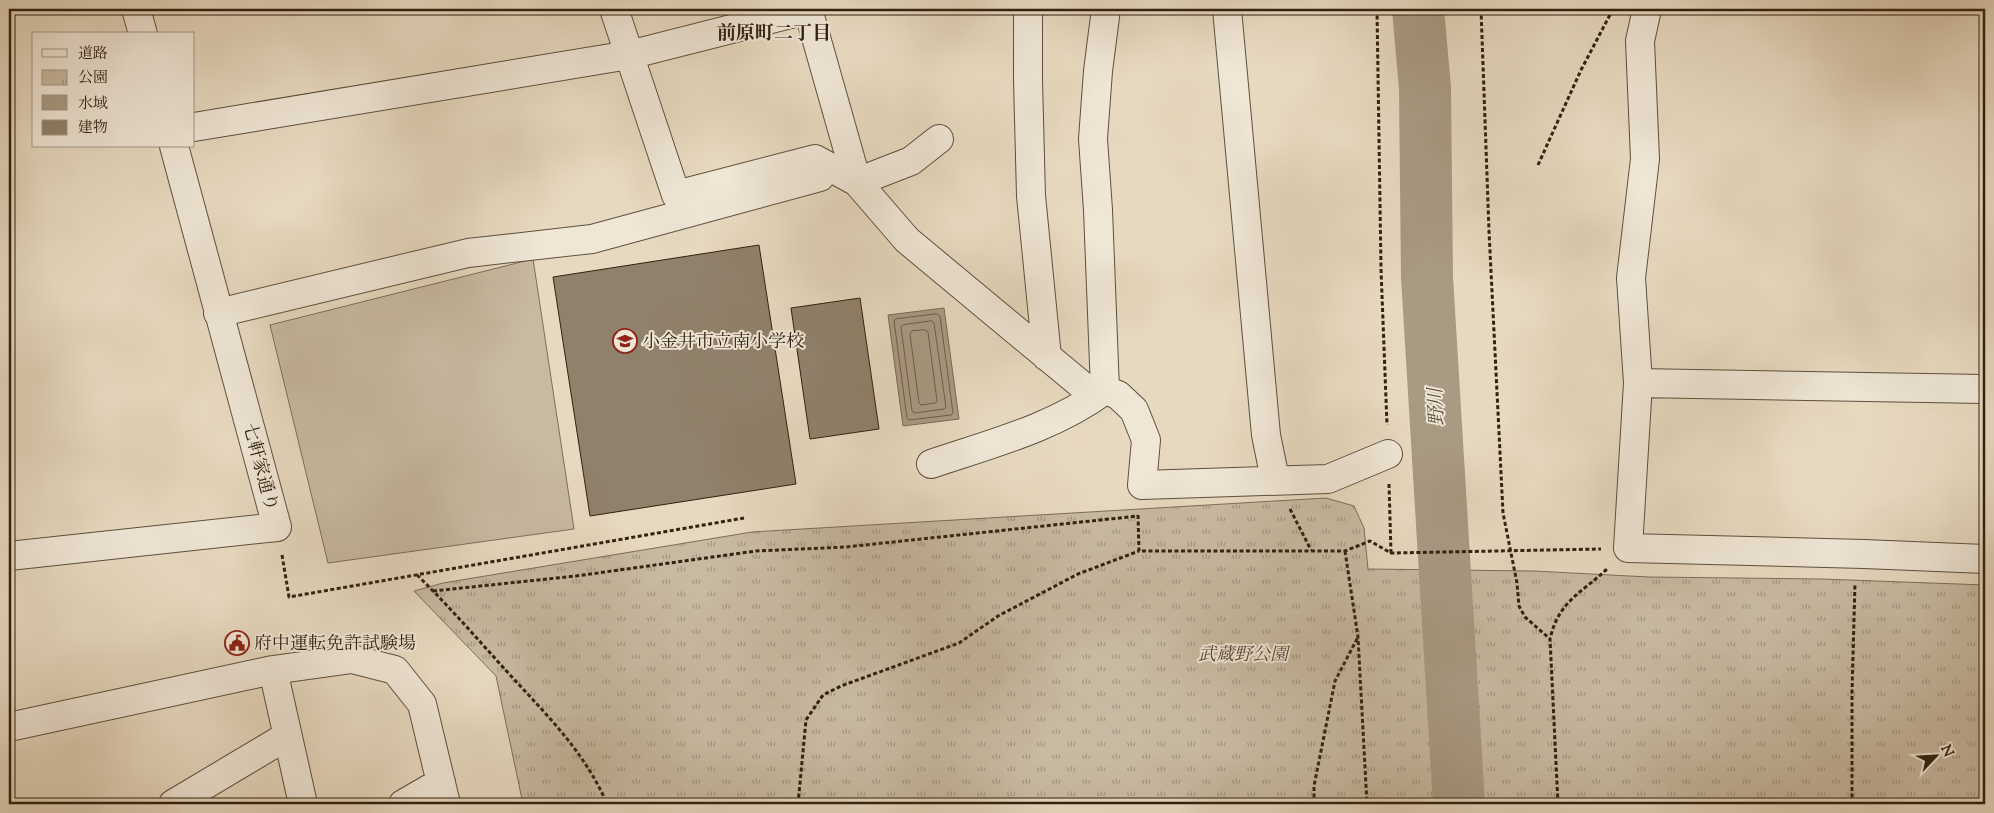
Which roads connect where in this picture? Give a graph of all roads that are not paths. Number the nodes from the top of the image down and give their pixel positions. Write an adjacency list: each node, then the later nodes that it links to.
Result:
1 (136, 9): 8 (street)
2 (614, 9): 9 (street)
3 (809, 9): 9 (street); 13 (street)
4 (1028, 9): 15 (street)
5 (1106, 9): 18 (street)
6 (1228, 9): 21 (street)
7 (1647, 9): 16 (street)
8 (142, 32)
9 (629, 55): 10 (street); 13 (street)
10 (195, 127)
11 (939, 139): 13 (street)
12 (175, 148): 14 (street, 七軒家通り)
13 (847, 176): 14 (street); 15 (street)
14 (218, 313): 22 (street, 七軒家通り)
15 (1047, 357): 18 (street)
16 (1638, 383): 17 (street); 23 (street)
17 (1985, 389)
18 (1105, 390): 20 (street); 21 (street)
19 (1388, 454): 21 (street)
20 (931, 464)
21 (1275, 479)
22 (9, 556)
23 (1985, 559)
24 (273, 670): 25 (street); 26 (street); 27 (street)
25 (9, 727)
26 (287, 736): 28 (street); 29 (street)
27 (443, 793): 30 (street)
28 (173, 804)
29 (303, 804)
30 (403, 804)

